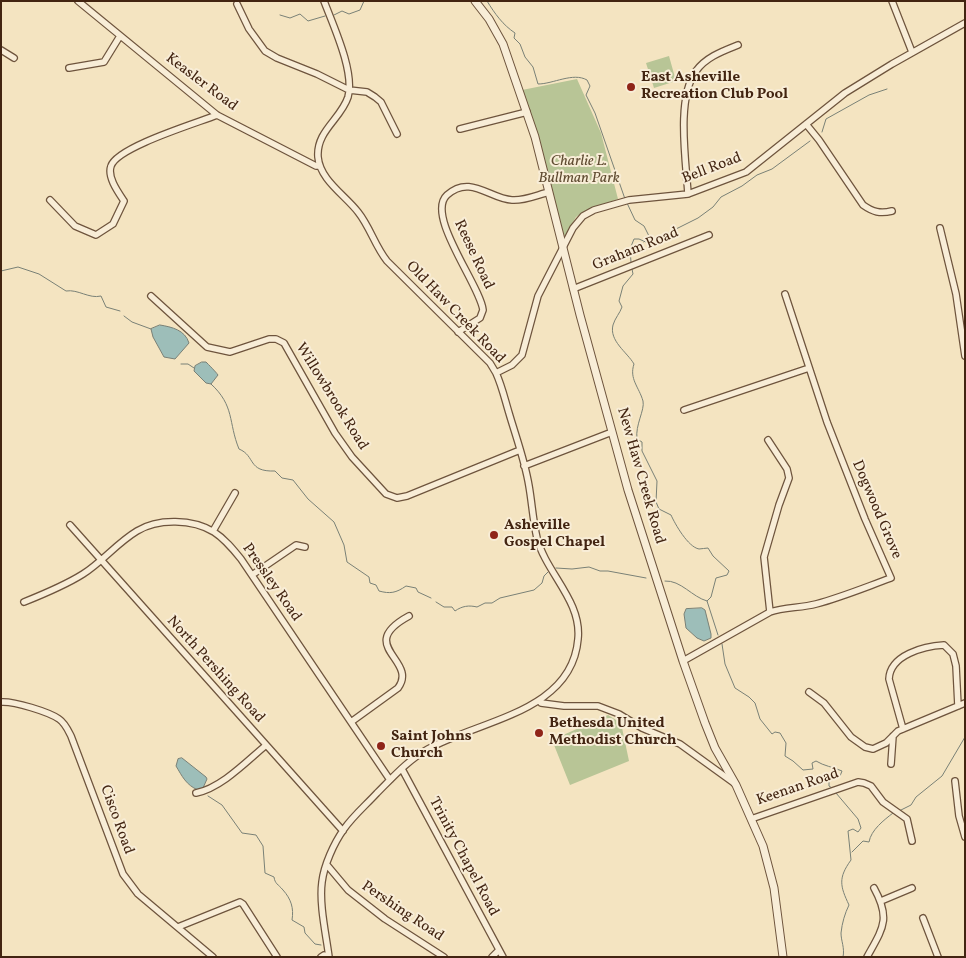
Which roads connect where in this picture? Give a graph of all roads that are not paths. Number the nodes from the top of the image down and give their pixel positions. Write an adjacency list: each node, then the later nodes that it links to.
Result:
1 (78, 1): 7 (street, Keasler Road)
2 (324, 1): 13 (street)
3 (475, 1): 14 (street, New Haw Creek Road)
4 (892, 1): 10 (street)
5 (237, 4): 13 (street)
6 (965, 23): 10 (street, Bell Road)
7 (120, 36): 12 (street); 15 (street, Keasler Road)
8 (738, 45): 21 (street)
9 (1, 50): 11 (street)
10 (912, 52): 16 (street, Bell Road)
11 (14, 58)
12 (69, 68)
13 (349, 90): 18 (street); 19 (street)
14 (527, 112): 17 (street); 20 (street, New Haw Creek Road)
15 (217, 115): 19 (street, Keasler Road); 22 (street)
16 (806, 124): 21 (street, Bell Road); 23 (street)
17 (460, 129)
18 (397, 134)
19 (320, 166): 30 (street, Old Haw Creek Road)
20 (549, 192): 26 (street, New Haw Creek Road); 30 (street, Reese Road)
21 (688, 194): 26 (street, Bell Road)
22 (50, 200)
23 (892, 211)
24 (940, 228): 31 (street)
25 (709, 235): 27 (street, Graham Road)
26 (563, 248): 27 (street, New Haw Creek Road); 33 (street, Bell Road)
27 (573, 289): 35 (street, New Haw Creek Road)
28 (785, 294): 32 (street, Dogwood Grove)
29 (151, 296): 37 (street, Willowbrook Road)
30 (458, 332): 33 (street, Old Haw Creek Road)
31 (965, 356)
32 (809, 368): 34 (street); 46 (street, Dogwood Grove)
33 (496, 373): 37 (street, Old Haw Creek Road)
34 (684, 410)
35 (612, 432): 38 (street); 48 (street, New Haw Creek Road)
36 (768, 440): 46 (street)
37 (520, 450): 38 (street, Old Haw Creek Road)
38 (524, 466): 50 (street, Old Haw Creek Road)
39 (235, 493): 41 (street)
40 (70, 525): 43 (street, North Pershing Road)
41 (213, 531): 43 (street, Pressley Road); 44 (street, Pressley Road)
42 (305, 548): 44 (street)
43 (100, 560): 45 (street, Pressley Road); 57 (street, North Pershing Road)
44 (252, 575): 54 (street, Pressley Road)
45 (24, 602)
46 (770, 612): 48 (street, Dogwood Grove)
47 (409, 616): 54 (street)
48 (683, 661): 62 (street, New Haw Creek Road)
49 (809, 692): 56 (street)
50 (540, 700): 59 (street, Old Haw Creek Road); 62 (street)
51 (1, 702): 73 (street, Cisco Road)
52 (965, 703): 53 (street)
53 (958, 706): 55 (street); 55 (street)
54 (350, 722): 60 (street, Pressley Road)
55 (903, 729): 56 (street)
56 (893, 736): 58 (street)
57 (265, 746): 63 (street); 65 (street, North Pershing Road)
58 (891, 764)
59 (402, 768): 60 (street, Old Haw Creek Road); 74 (street, Trinity Chapel Road)
60 (390, 780): 65 (street, Old Haw Creek Road)
61 (955, 781): 66 (street)
62 (736, 785): 64 (street, New Haw Creek Road)
63 (196, 793)
64 (750, 819): 67 (street, Keenan Road); 83 (street, New Haw Creek Road)
65 (343, 831): 68 (street, Old Haw Creek Road)
66 (965, 837)
67 (912, 841)
68 (327, 865): 79 (street, Old Haw Creek Road); 80 (street, Pershing Road)
69 (874, 888): 71 (street)
70 (912, 888): 71 (street)
71 (880, 901): 84 (street)
72 (923, 918): 85 (street)
73 (178, 927): 75 (street, Cisco Road); 76 (street)
74 (499, 950): 81 (street); 82 (street, Trinity Chapel Road)
75 (213, 957)
76 (277, 957)
77 (321, 957): 78 (street)
78 (326, 957)
79 (330, 957)
80 (444, 957)
81 (492, 957)
82 (503, 957)
83 (783, 957)
84 (867, 957)
85 (938, 957)

